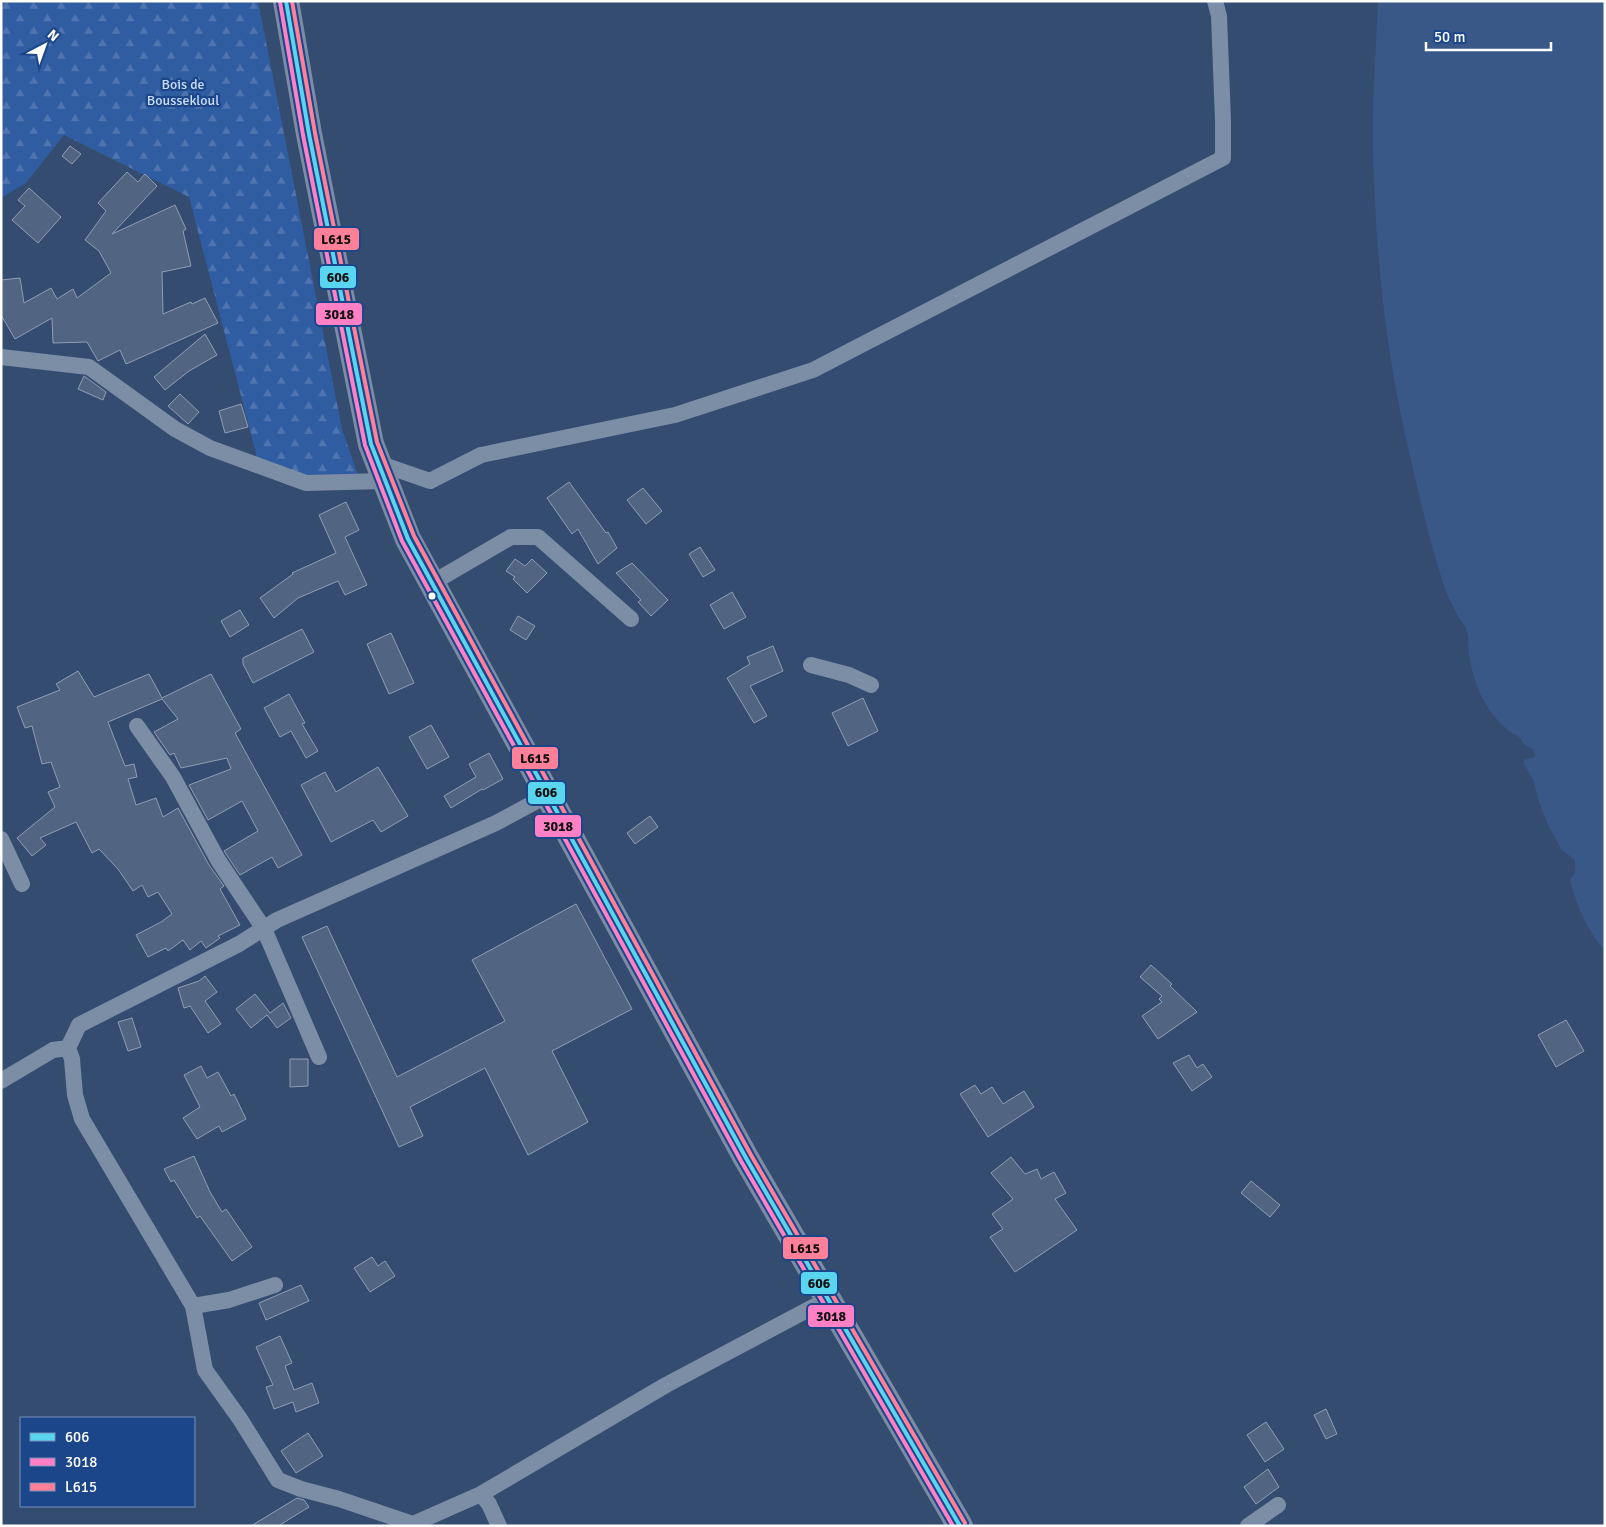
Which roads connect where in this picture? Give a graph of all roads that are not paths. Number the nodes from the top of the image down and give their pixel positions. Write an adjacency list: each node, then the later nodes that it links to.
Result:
1 (286, 1): 4 (main road)
2 (1215, 1): 4 (street)
3 (1, 357): 4 (street)
4 (382, 472): 5 (main road)
5 (432, 583): 6 (street); 10 (main road)
6 (631, 618)
7 (811, 665): 8 (street)
8 (871, 685)
9 (137, 726): 13 (street)
10 (548, 795): 13 (street); 18 (main road)
11 (1, 839): 12 (street)
12 (22, 884)
13 (264, 929): 14 (street); 15 (street)
14 (68, 1048): 16 (street); 19 (street)
15 (319, 1057)
16 (1, 1081)
17 (275, 1285): 19 (street)
18 (828, 1299): 20 (street); 24 (main road)
19 (194, 1306): 22 (street)
20 (481, 1494): 22 (street); 23 (street)
21 (1278, 1505): 25 (street)
22 (413, 1525)
23 (499, 1526)
24 (960, 1526)
25 (1248, 1526)

